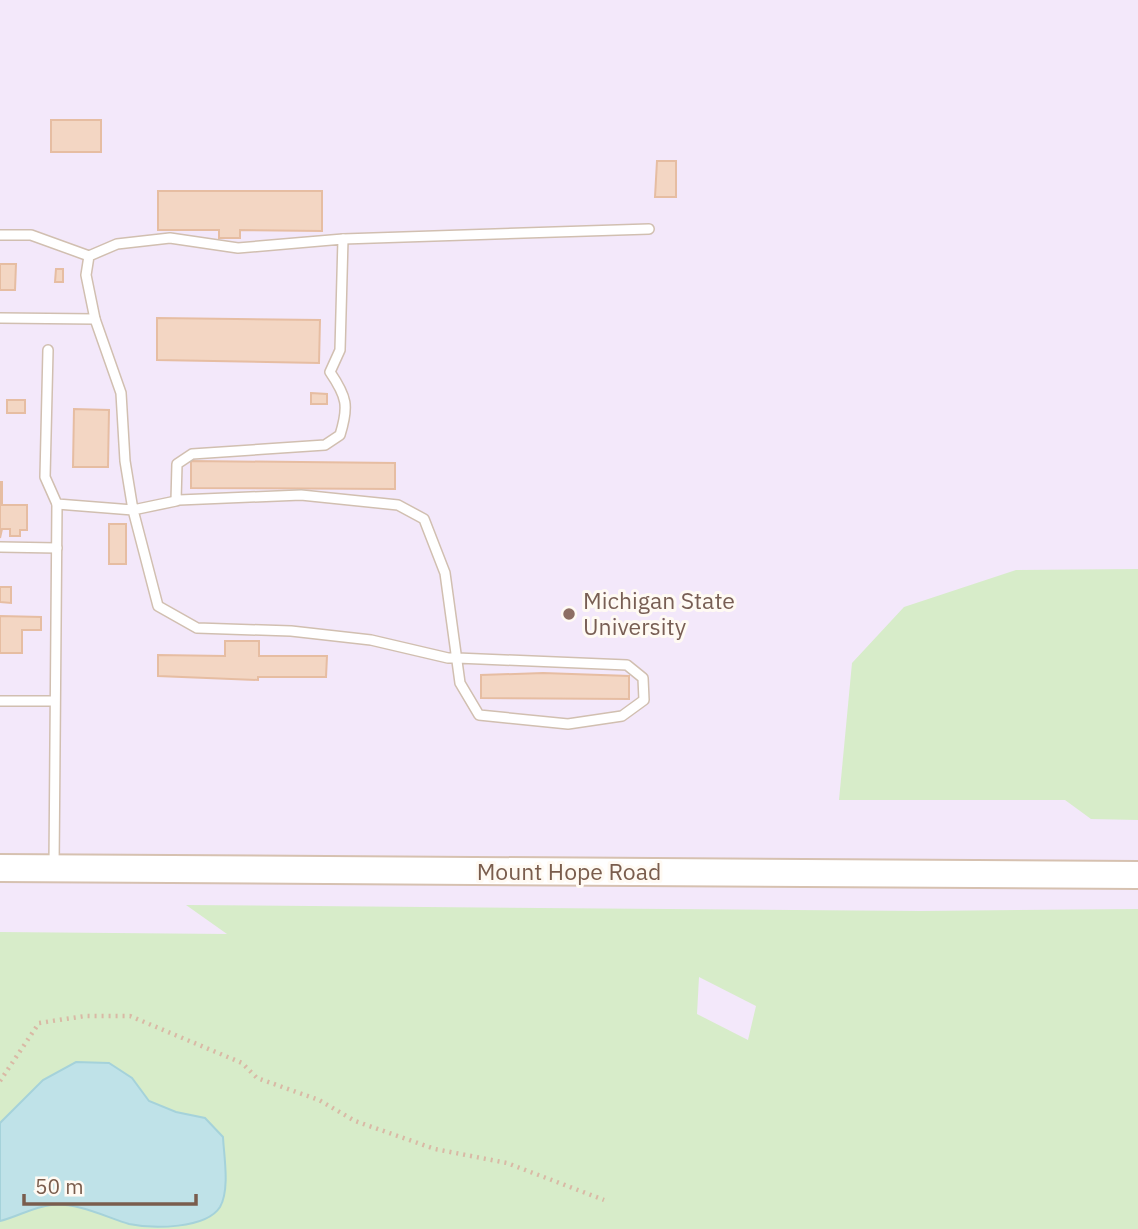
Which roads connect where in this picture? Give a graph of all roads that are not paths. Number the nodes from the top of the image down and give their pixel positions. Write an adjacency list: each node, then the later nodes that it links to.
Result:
1 (649, 229): 3 (lane)
2 (0, 235): 4 (lane)
3 (343, 239): 4 (lane); 8 (lane)
4 (89, 256): 6 (lane)
5 (0, 318): 6 (lane)
6 (95, 319): 10 (lane)
7 (48, 350): 9 (lane)
8 (176, 501): 10 (lane); 13 (lane)
9 (57, 504): 10 (lane); 12 (lane)
10 (133, 510): 13 (lane)
11 (0, 547): 12 (lane)
12 (57, 548): 15 (lane)
13 (457, 658): 13 (lane)
14 (0, 701): 15 (lane)
15 (54, 701): 17 (lane)
16 (0, 868): 17 (street, Mount Hope Road)
17 (54, 869): 18 (street, Mount Hope Road)
18 (1138, 875)

